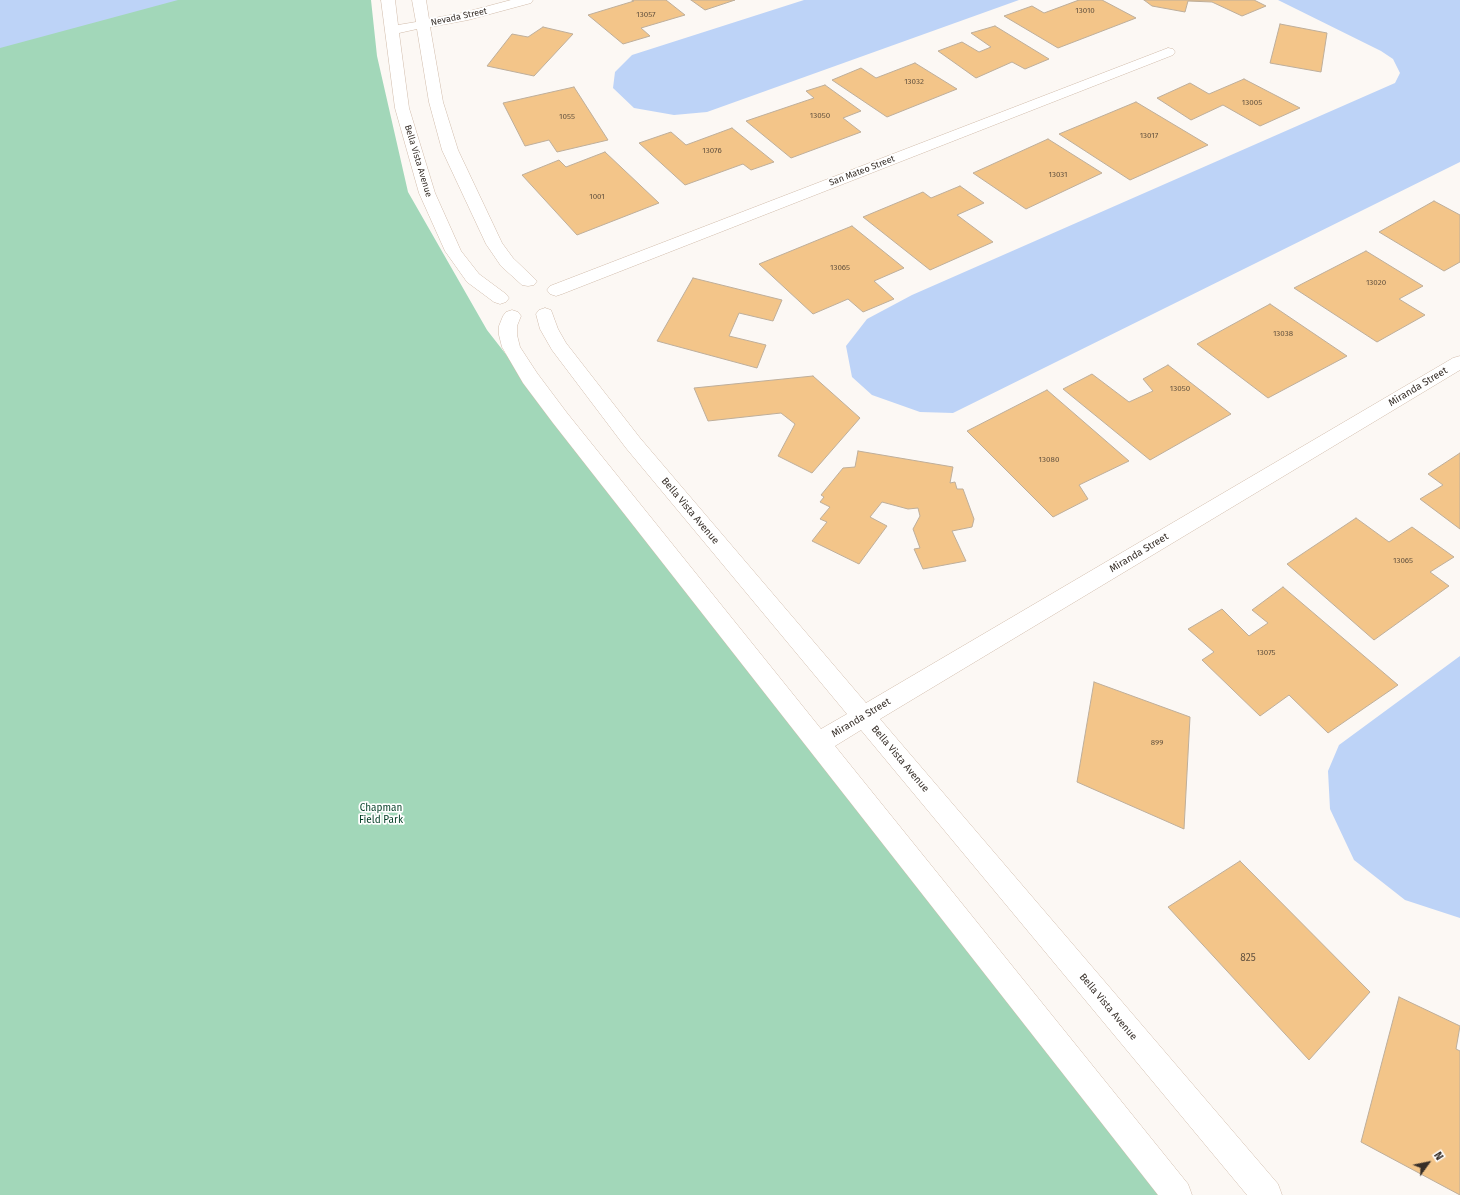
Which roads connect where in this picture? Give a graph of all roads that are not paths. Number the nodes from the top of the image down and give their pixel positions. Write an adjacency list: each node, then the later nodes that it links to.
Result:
1 (388, 0): 5 (street, Bella Vista Avenue)
2 (420, 0): 4 (street)
3 (526, 0): 4 (street, Nevada Street)
4 (423, 24): 5 (street, Nevada Street); 7 (street)
5 (391, 30): 9 (street, Bella Vista Avenue)
6 (1168, 52): 8 (street, San Mateo Street)
7 (528, 281): 8 (street); 9 (street)
8 (556, 290): 10 (street)
9 (506, 307): 10 (street); 13 (street)
10 (545, 314): 12 (street, Bella Vista Avenue)
11 (1460, 362): 12 (street, Miranda Street)
12 (864, 716): 13 (street, Miranda Street); 15 (street, Bella Vista Avenue)
13 (819, 744): 14 (street)
14 (1177, 1195)
15 (1267, 1195)

